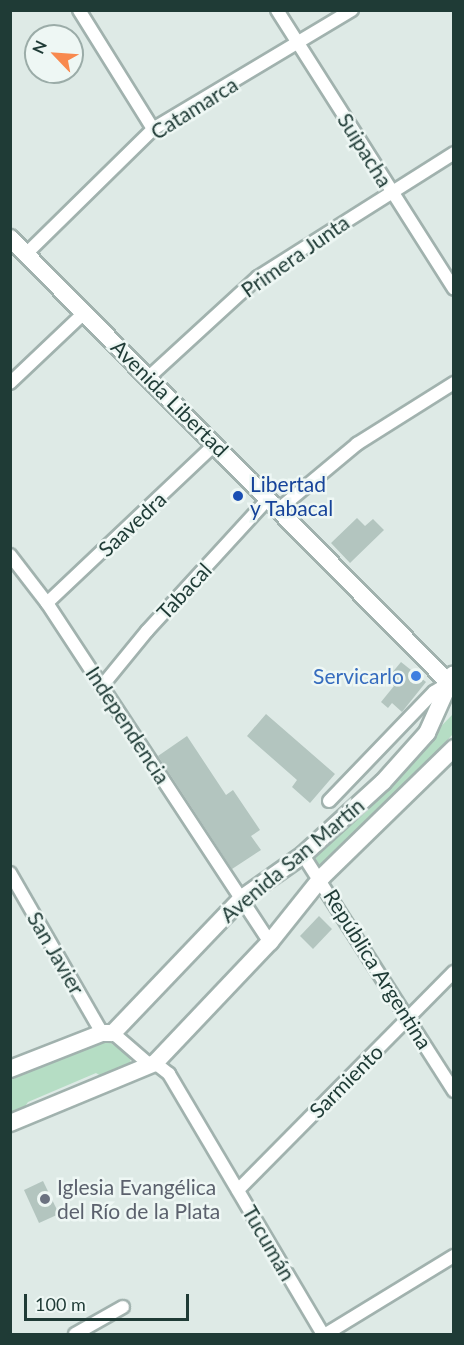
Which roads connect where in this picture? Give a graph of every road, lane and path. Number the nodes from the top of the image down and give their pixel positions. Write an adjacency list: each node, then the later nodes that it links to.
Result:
1 (78, 10): 5 (street)
2 (277, 10): 4 (street, Suipacha)
3 (352, 10): 4 (street, Catamarca)
4 (299, 45): 5 (street, Catamarca); 7 (street, Suipacha)
5 (153, 129): 9 (street, Catamarca)
6 (453, 153): 7 (street, Primera Junta)
7 (391, 192): 10 (street, Suipacha); 12 (street, Primera Junta)
8 (10, 237): 9 (main road, Avenida Libertad)
9 (27, 253): 11 (main road, Avenida Libertad)
10 (453, 289)
11 (85, 312): 12 (main road, Avenida Libertad); 13 (street)
12 (149, 377): 15 (main road, Avenida Libertad)
13 (10, 383)
14 (453, 383): 16 (street)
15 (215, 444): 16 (main road, Avenida Libertad); 18 (street, Saavedra)
16 (274, 504): 19 (main road, Avenida Libertad); 20 (street, Tabacal)
17 (10, 555): 18 (street, Independencia)
18 (47, 603): 20 (street, Independencia)
19 (452, 682): 22 (street); 23 (main road, Avenida San Martín)
20 (102, 686): 26 (street, Independencia)
21 (453, 748): 25 (main road, Avenida San Martín)
22 (329, 801)
23 (303, 855): 25 (street, República Argentina); 26 (main road, Avenida San Martín)
24 (10, 873): 30 (street, San Javier)
25 (321, 878): 27 (main road, Avenida San Martín); 29 (street, República Argentina)
26 (242, 898): 27 (street, Independencia); 30 (main road, Avenida San Martín)
27 (270, 942): 31 (main road, Avenida San Martín)
28 (453, 972): 29 (street, Sarmiento)
29 (408, 1018): 33 (street, República Argentina); 35 (street, Sarmiento)
30 (107, 1033): 31 (street, Tucumán); 32 (main road, Avenida San Martín)
31 (152, 1064): 34 (main road, Avenida San Martín); 35 (street, Tucumán)
32 (10, 1069)
33 (453, 1091)
34 (10, 1123)
35 (238, 1190): 39 (street, Tucumán)
36 (453, 1256): 39 (street)
37 (123, 1307): 38 (street)
38 (75, 1335)
39 (325, 1335)

